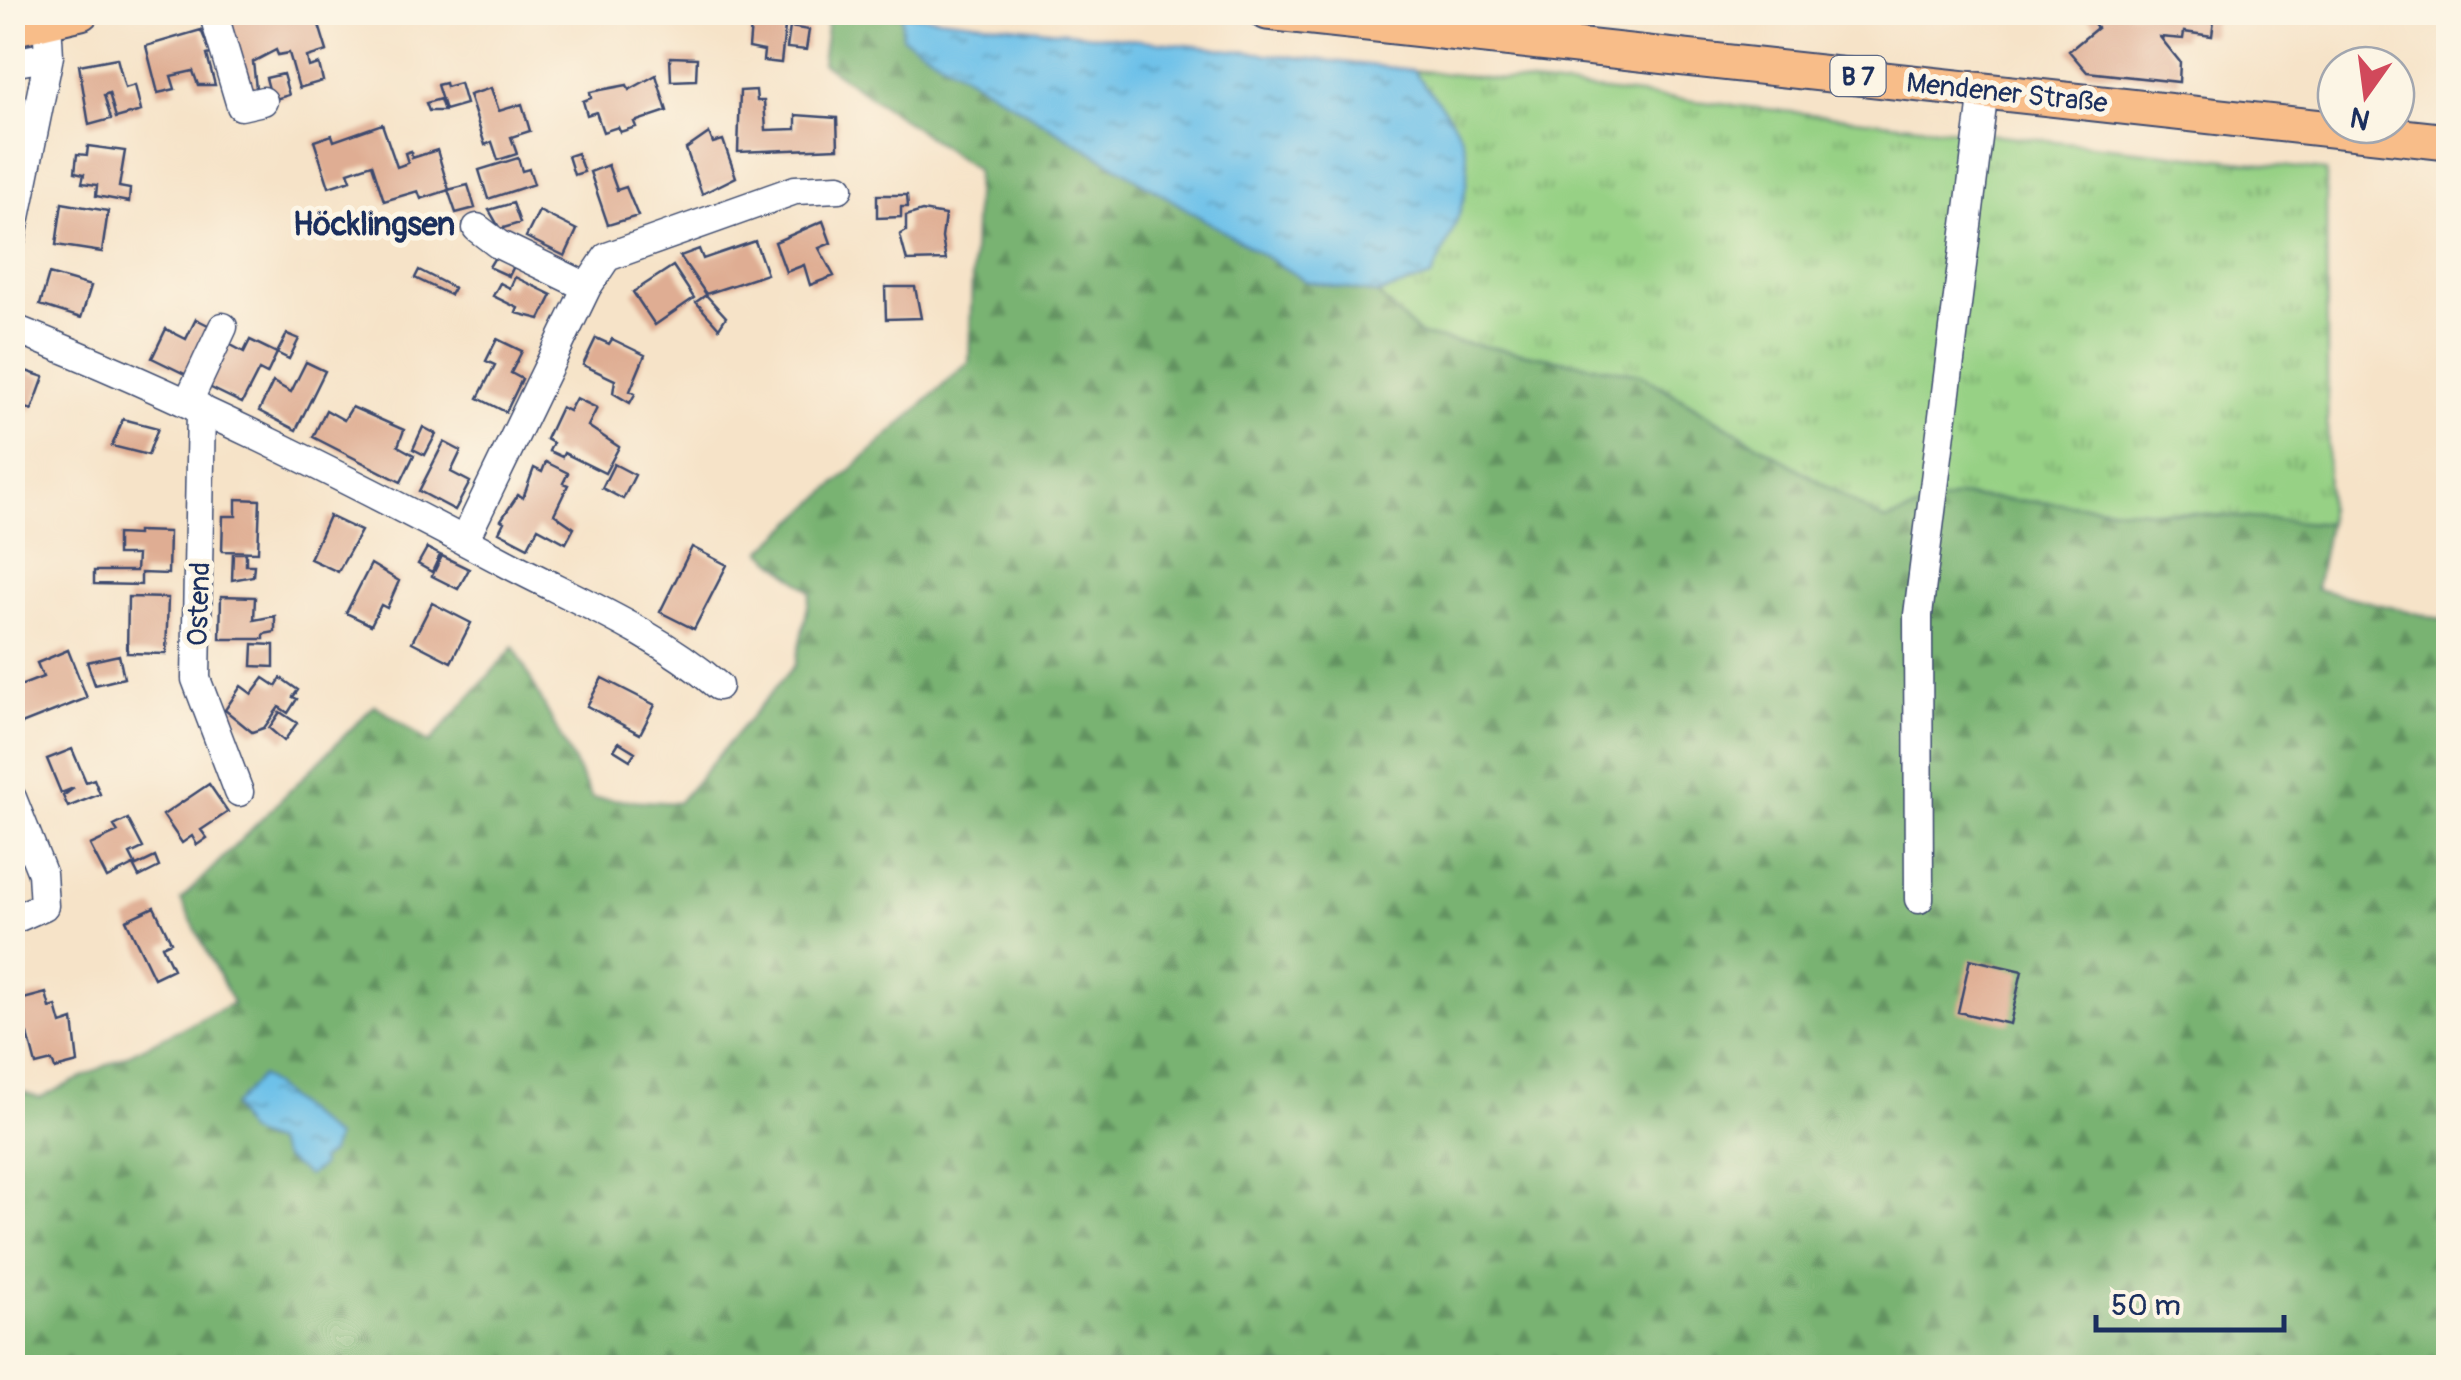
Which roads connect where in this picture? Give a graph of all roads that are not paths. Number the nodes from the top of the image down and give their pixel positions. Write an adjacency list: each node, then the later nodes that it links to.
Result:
1 (214, 12): 9 (street)
2 (1267, 12): 3 (main road, Mendener Straße / B 7)
3 (1318, 15): 8 (main road, Mendener Straße / B 7)
4 (64, 16): 5 (main road); 6 (street)
5 (12, 29)
6 (49, 56): 7 (street); 13 (street)
7 (12, 63)
8 (1984, 90): 10 (main road, Mendener Straße / B 7); 22 (street)
9 (262, 101)
10 (2448, 142)
11 (839, 188): 14 (street)
12 (477, 228): 14 (street)
13 (12, 237)
14 (586, 287): 18 (street)
15 (223, 327): 17 (street)
16 (12, 328): 17 (street)
17 (194, 405): 18 (street); 20 (street, Ostend)
18 (464, 541): 19 (street)
19 (718, 686)
20 (240, 792)
21 (12, 798): 23 (street)
22 (1919, 899)
23 (12, 920)

